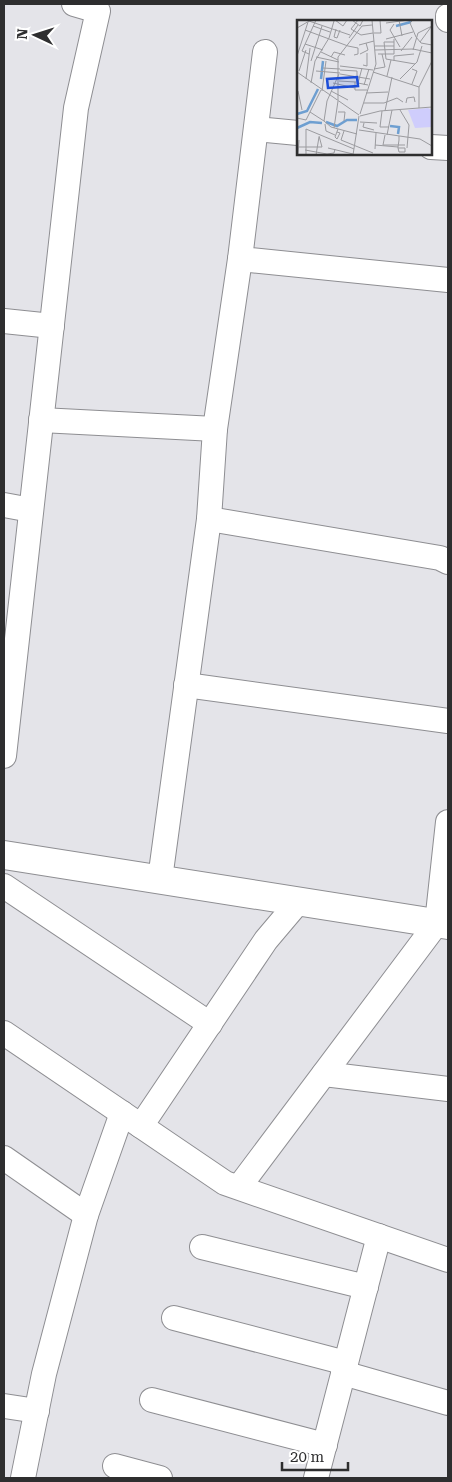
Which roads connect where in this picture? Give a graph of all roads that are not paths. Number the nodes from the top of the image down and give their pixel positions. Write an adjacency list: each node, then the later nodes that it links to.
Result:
1 (74, 4): 10 (street)
2 (265, 52): 3 (street)
3 (256, 129): 4 (street); 7 (street)
4 (297, 133)
5 (432, 146): 6 (street)
6 (448, 148)
7 (240, 259): 8 (street); 12 (street)
8 (448, 280)
9 (4, 320): 10 (street)
10 (52, 326): 11 (street)
11 (41, 420): 12 (street); 14 (street)
12 (215, 429): 15 (street)
13 (4, 505): 14 (street)
14 (31, 510): 19 (street)
15 (208, 519): 16 (street); 17 (street)
16 (448, 562)
17 (186, 685): 18 (street); 22 (street)
18 (448, 721)
19 (4, 756)
20 (448, 822): 25 (street)
21 (4, 855): 22 (street)
22 (160, 879): 24 (street)
23 (4, 886): 26 (street)
24 (299, 901): 25 (street); 26 (street)
25 (442, 924): 28 (street)
26 (210, 1024): 30 (street)
27 (4, 1033): 30 (street)
28 (324, 1074): 29 (street); 32 (street)
29 (448, 1089)
30 (132, 1120): 32 (street); 33 (street)
31 (4, 1158): 33 (street)
32 (238, 1187): 34 (street)
33 (86, 1215): 43 (street)
34 (379, 1236): 36 (street); 37 (street)
35 (202, 1247): 37 (street)
36 (448, 1260)
37 (366, 1287): 39 (street)
38 (174, 1318): 39 (street)
39 (345, 1368): 41 (street); 44 (street)
40 (152, 1400): 44 (street)
41 (448, 1403)
42 (4, 1406): 43 (street)
43 (37, 1411): 46 (street)
44 (325, 1445): 48 (street)
45 (115, 1466): 47 (street)
46 (23, 1478)
47 (160, 1478)
48 (316, 1478)

